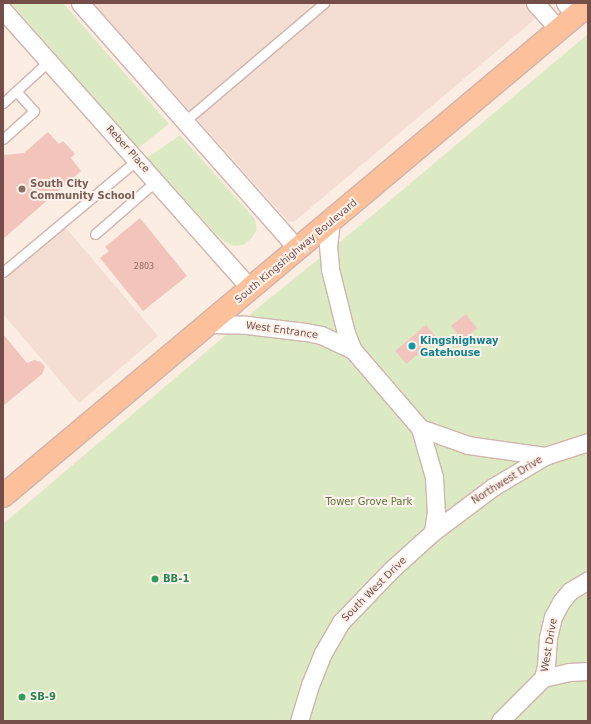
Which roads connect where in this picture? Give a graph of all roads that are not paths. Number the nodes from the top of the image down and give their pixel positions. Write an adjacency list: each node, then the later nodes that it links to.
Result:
1 (80, 3): 10 (street)
2 (324, 3): 10 (lane)
3 (535, 3): 6 (street)
4 (576, 8): 6 (main road, South Kingshighway Boulevard)
5 (3, 10): 7 (street, Reber Place)
6 (559, 30): 14 (main road, South Kingshighway Boulevard)
7 (49, 61): 8 (lane); 12 (street, Reber Place)
8 (16, 91): 9 (lane); 11 (lane)
9 (3, 103)
10 (185, 121): 16 (street)
11 (3, 139)
12 (137, 160): 13 (street, Reber Place); 17 (lane)
13 (156, 180): 15 (lane); 18 (street, Reber Place)
14 (331, 222): 16 (main road, South Kingshighway Boulevard); 20 (street, West Entrance)
15 (95, 234)
16 (298, 249): 18 (main road, South Kingshighway Boulevard)
17 (3, 272)
18 (251, 289): 19 (main road, South Kingshighway Boulevard)
19 (208, 324): 20 (street, West Entrance); 24 (main road, South Kingshighway Boulevard)
20 (353, 350): 21 (street, West Entrance)
21 (420, 428): 23 (street); 25 (street, West Entrance)
22 (588, 442): 23 (street, Northwest Drive)
23 (545, 456): 25 (street, Northwest Drive)
24 (3, 496)
25 (433, 532): 29 (street, South West Drive)
26 (588, 580): 28 (street, West Drive)
27 (588, 671): 28 (street, West Drive)
28 (543, 678): 30 (street, West Drive)
29 (299, 721)
30 (500, 721)

